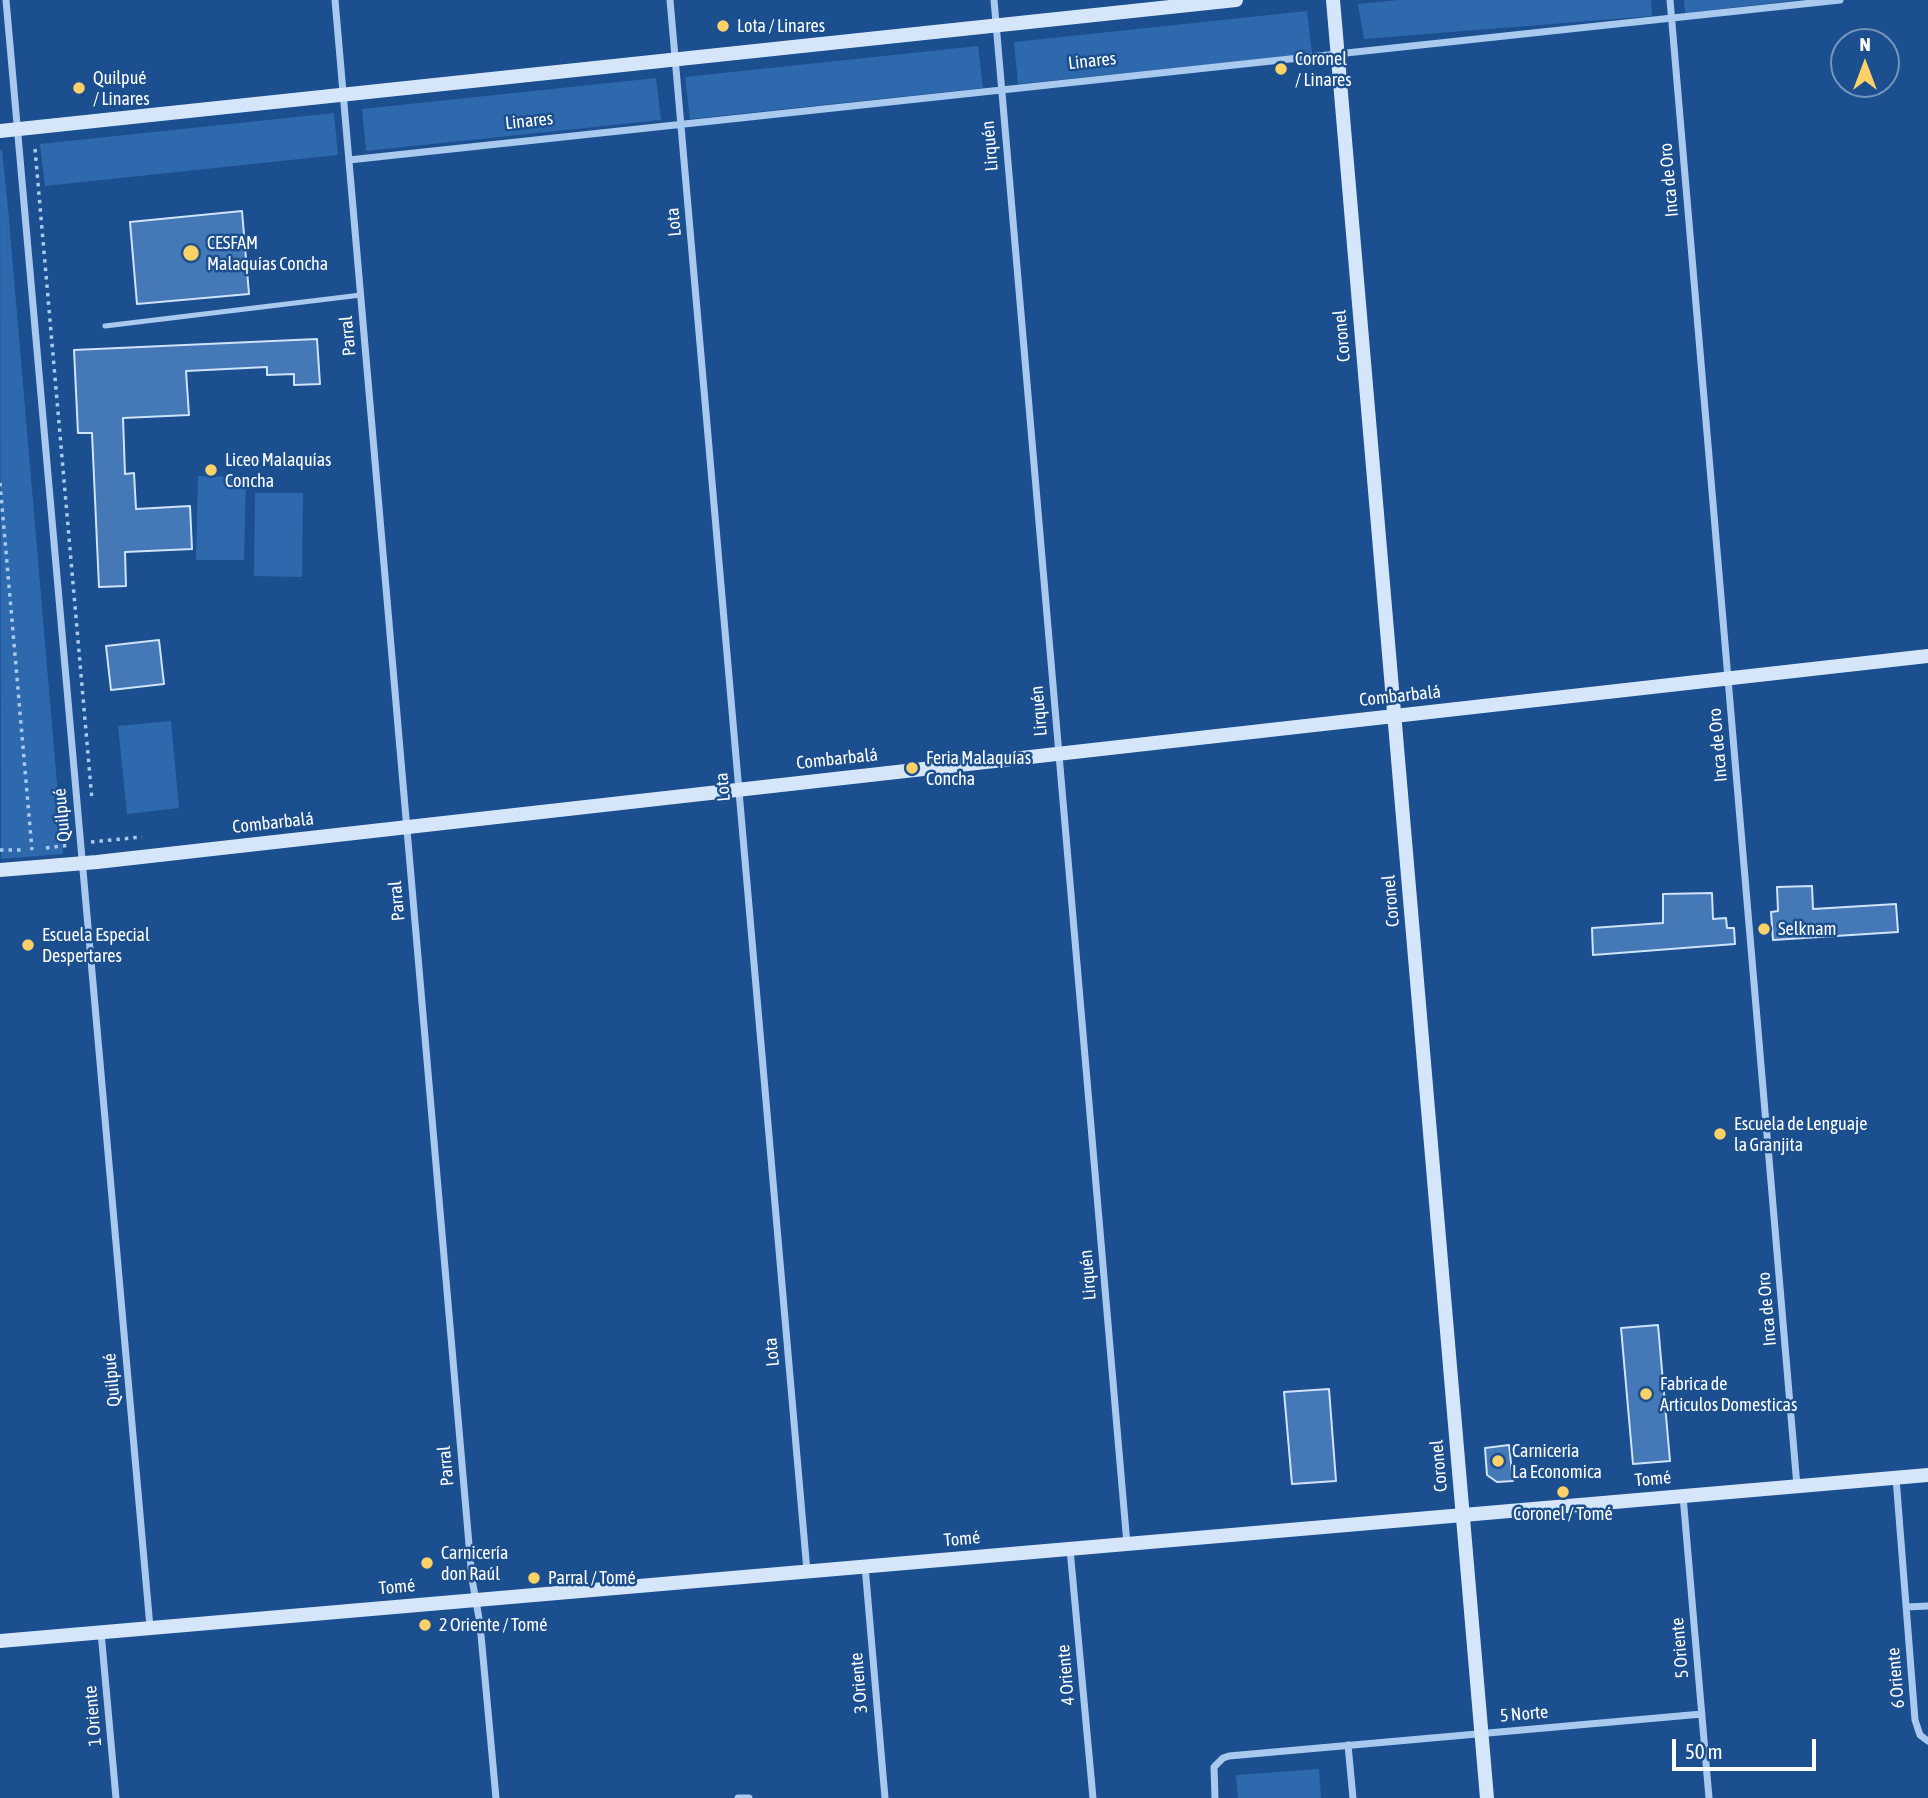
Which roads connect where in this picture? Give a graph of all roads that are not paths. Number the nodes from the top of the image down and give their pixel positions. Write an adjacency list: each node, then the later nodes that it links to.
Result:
1 (6, 0): 16 (street, Quilpué)
2 (335, 0): 14 (street, Parral)
3 (670, 0): 12 (street, Lota)
4 (994, 0): 10 (street, Lirquén)
5 (1236, 0): 10 (street)
6 (1333, 0): 11 (street, Coronel)
7 (1670, 0): 9 (street, Inca de Oro)
8 (1840, 0): 9 (street, Linares)
9 (1671, 18): 11 (street, Linares); 22 (street, Inca de Oro)
10 (996, 25): 12 (street); 13 (street, Lirquén)
11 (1338, 54): 13 (street, Linares); 23 (street, Coronel)
12 (675, 60): 14 (street); 15 (street, Lota)
13 (1001, 90): 15 (street, Linares); 24 (street, Lirquén)
14 (344, 95): 16 (street); 18 (street, Parral)
15 (681, 124): 18 (street, Linares); 25 (street, Lota)
16 (18, 129): 17 (street); 27 (street, Quilpué)
17 (0, 131)
18 (349, 160): 19 (street, Parral)
19 (360, 295): 20 (lane); 26 (street, Parral)
20 (105, 326)
21 (1928, 656): 22 (street, Combarbalá)
22 (1728, 678): 23 (street, Combarbalá); 31 (street, Inca de Oro)
23 (1394, 716): 24 (street, Combarbalá); 33 (street, Coronel)
24 (1059, 754): 25 (street, Combarbalá); 34 (street, Lirquén)
25 (739, 790): 26 (street, Combarbalá); 37 (street, Lota)
26 (407, 827): 27 (street, Combarbalá); 38 (street, Parral)
27 (90, 862): 28 (street, Combarbalá); 41 (street, Quilpué)
28 (0, 870)
29 (1928, 1475): 30 (street, Tomé)
30 (1896, 1478): 31 (street, Tomé); 40 (street, 6 Oriente)
31 (1797, 1486): 32 (street, Tomé)
32 (1683, 1496): 33 (street, Tomé); 44 (street, 5 Oriente)
33 (1463, 1515): 34 (street, Tomé); 45 (street, Coronel)
34 (1127, 1544): 35 (street, Tomé)
35 (1070, 1549): 36 (street, Tomé); 53 (street, 4 Oriente)
36 (865, 1566): 37 (street, Tomé); 52 (street, 3 Oriente)
37 (807, 1571): 38 (street, Tomé)
38 (475, 1600): 41 (street, Tomé); 49 (street, Parral)
39 (1928, 1606): 40 (street)
40 (1906, 1607): 46 (street, 6 Oriente)
41 (150, 1628): 42 (street, Tomé)
42 (101, 1632): 43 (street, Tomé); 48 (street, 1 Oriente)
43 (0, 1641)
44 (1702, 1714): 45 (street, 5 Norte); 57 (street, 5 Oriente)
45 (1481, 1734): 47 (street, 5 Norte); 56 (street, Coronel)
46 (1928, 1741)
47 (1349, 1745): 54 (street, 5 Norte); 55 (street)
48 (116, 1798)
49 (496, 1798)
50 (738, 1798): 51 (street)
51 (749, 1798)
52 (885, 1798)
53 (1093, 1798)
54 (1215, 1798)
55 (1353, 1798)
56 (1487, 1798)
57 (1709, 1798)

